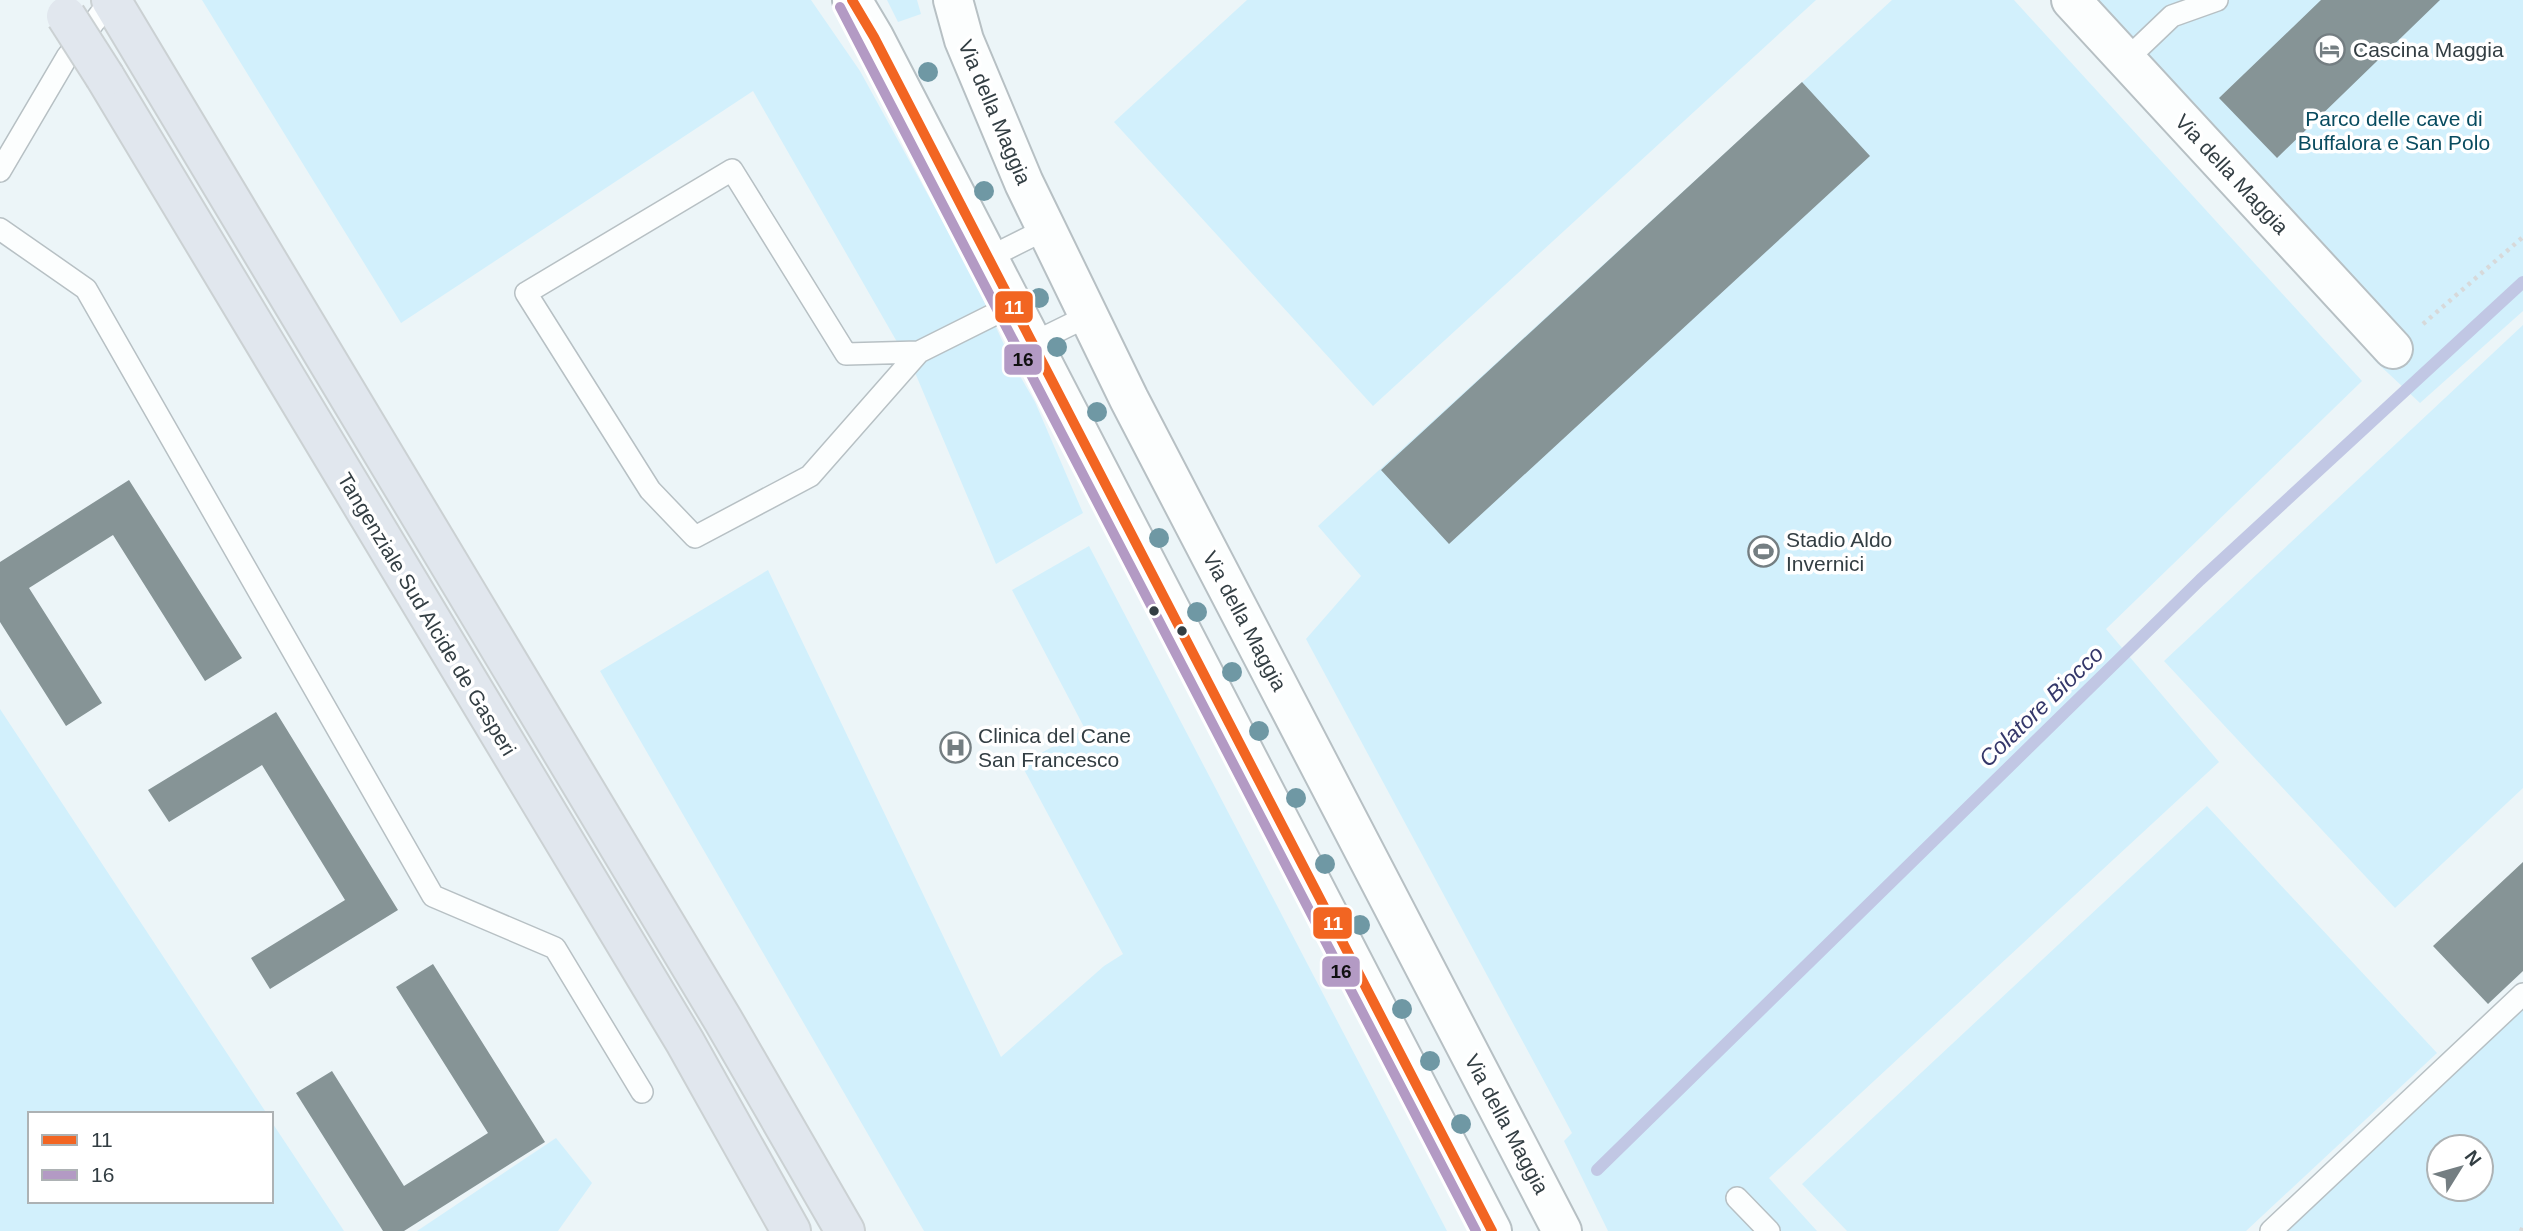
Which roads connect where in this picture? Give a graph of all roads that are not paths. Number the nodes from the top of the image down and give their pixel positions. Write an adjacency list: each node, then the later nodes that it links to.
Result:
1 (852, 0): 11 (street)
2 (953, 0): 9 (street, Via della Maggia)
3 (2071, 0): 7 (street, Via della Maggia)
4 (2217, 0): 7 (lane)
5 (62, 8): 20 (highway, Tangenziale Sud Alcide de Gasperi, bridge)
6 (127, 8): 8 (lane); 21 (highway)
7 (2127, 59): 15 (street, Via della Maggia)
8 (0, 171)
9 (1046, 229): 11 (lane); 13 (street, Via della Maggia)
10 (5, 232): 18 (lane)
11 (988, 258): 12 (street)
12 (1013, 304): 14 (street); 16 (lane)
13 (1088, 316): 14 (lane); 23 (street, Via della Maggia)
14 (1033, 343): 22 (street)
15 (2393, 349)
16 (919, 352): 16 (lane)
17 (2523, 994): 25 (lane)
18 (642, 1092)
19 (1737, 1199): 24 (lane)
20 (791, 1231)
21 (845, 1231)
22 (1492, 1231)
23 (1562, 1231)
24 (1769, 1231)
25 (2271, 1231)

